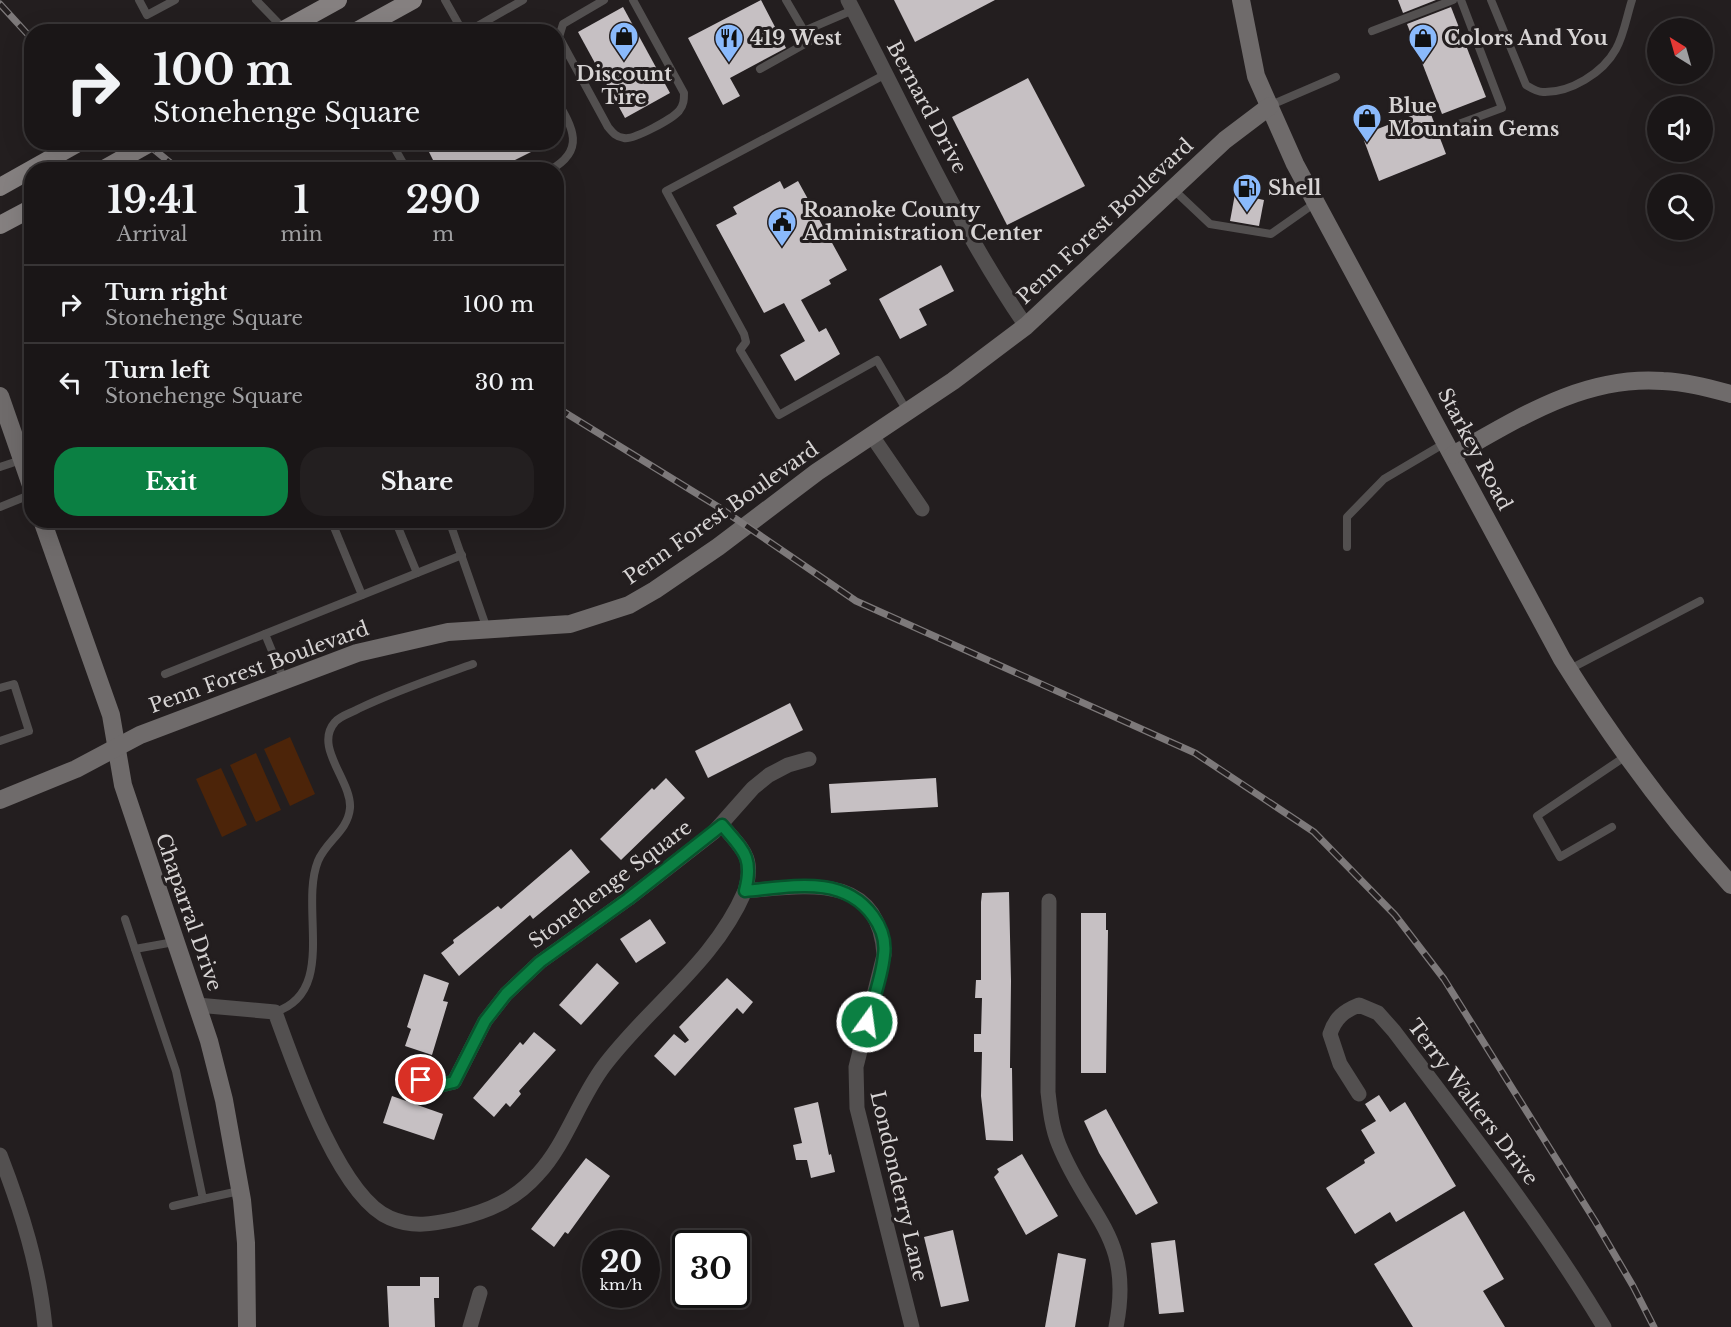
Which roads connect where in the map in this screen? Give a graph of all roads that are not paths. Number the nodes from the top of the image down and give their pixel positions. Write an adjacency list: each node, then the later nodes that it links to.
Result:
1 (139, 0): 2 (lane)
2 (175, 0)
3 (256, 0): 17 (lane)
4 (338, 0): 18 (main road)
5 (413, 0): 19 (main road)
6 (446, 0): 20 (lane)
7 (523, 0): 21 (lane)
8 (604, 0): 22 (lane)
9 (633, 0): 25 (lane)
10 (786, 0): 23 (lane)
11 (1241, 0): 29 (street, Starkey Road)
12 (1453, 0): 24 (lane)
13 (1461, 0): 31 (lane)
14 (1491, 0): 15 (lane)
15 (1632, 0)
16 (850, 5): 23 (lane); 27 (street, Bernard Drive)
17 (277, 24)
18 (293, 24)
19 (370, 24)
20 (460, 24)
21 (480, 24)
22 (563, 24)
23 (804, 31): 26 (lane)
24 (1372, 31)
25 (564, 45)
26 (760, 69)
27 (886, 74): 43 (street, Bernard Drive); 46 (lane)
28 (1336, 77): 29 (lane)
29 (1270, 106): 39 (street, Penn Forest Boulevard); 40 (street, Starkey Road)
30 (564, 112): 36 (lane)
31 (1456, 125)
32 (66, 150): 34 (main road)
33 (138, 150): 35 (main road)
34 (44, 162)
35 (116, 162)
36 (560, 162)
37 (24, 174): 38 (main road)
38 (0, 187)
39 (1173, 189): 40 (lane); 43 (street, Penn Forest Boulevard)
40 (1316, 202): 48 (street, Starkey Road)
41 (24, 212): 42 (main road)
42 (0, 225)
43 (1026, 326): 46 (street, Penn Forest Boulevard)
44 (1731, 393): 48 (street)
45 (0, 396): 49 (street)
46 (908, 411): 47 (street, Penn Forest Boulevard)
47 (872, 436): 54 (street); 64 (street, Penn Forest Boulevard)
48 (1450, 448): 59 (lane); 67 (street, Starkey Road)
49 (22, 460): 50 (street); 51 (lane)
50 (24, 466)
51 (0, 467)
52 (24, 497): 53 (lane)
53 (0, 507)
54 (922, 509)
55 (45, 528): 72 (street, Chaparral Drive)
56 (334, 528): 62 (lane)
57 (397, 528): 61 (lane)
58 (452, 528): 60 (lane)
59 (1347, 547)
60 (462, 555): 61 (lane); 64 (lane)
61 (417, 573): 62 (lane)
62 (362, 595): 65 (lane)
63 (1700, 600): 67 (lane)
64 (487, 628): 69 (street, Penn Forest Boulevard)
65 (265, 634): 68 (lane); 69 (lane)
66 (473, 664): 85 (lane)
67 (1569, 670): 73 (street, Starkey Road)
68 (165, 674)
69 (285, 680): 72 (street, Penn Forest Boulevard)
70 (0, 688): 71 (lane)
71 (0, 741)
72 (116, 748): 75 (street, Penn Forest Boulevard); 82 (street, Chaparral Drive)
73 (1626, 756): 77 (lane); 78 (street, Starkey Road)
74 (808, 759): 76 (street, Stonehenge Square)
75 (0, 800)
76 (722, 825): 79 (street, Stonehenge Square); 86 (street, Stonehenge Square)
77 (1612, 827)
78 (1731, 885)
79 (745, 891): 85 (street); 96 (street, Londonderry Lane)
80 (1049, 901): 97 (street)
81 (125, 919): 83 (lane)
82 (176, 941): 83 (lane); 84 (street, Chaparral Drive)
83 (135, 949): 90 (lane)
84 (197, 1005): 85 (street); 89 (street, Chaparral Drive)
85 (274, 1012)
86 (405, 1073)
87 (1359, 1094): 98 (street, Terry Walters Drive)
88 (0, 1155): 93 (street)
89 (241, 1191): 90 (lane); 94 (street, Chaparral Drive)
90 (203, 1199): 91 (lane)
91 (173, 1206)
92 (480, 1293): 95 (street)
93 (45, 1327)
94 (247, 1327)
95 (470, 1327)
96 (912, 1327)
97 (1116, 1327)
98 (1604, 1327)

